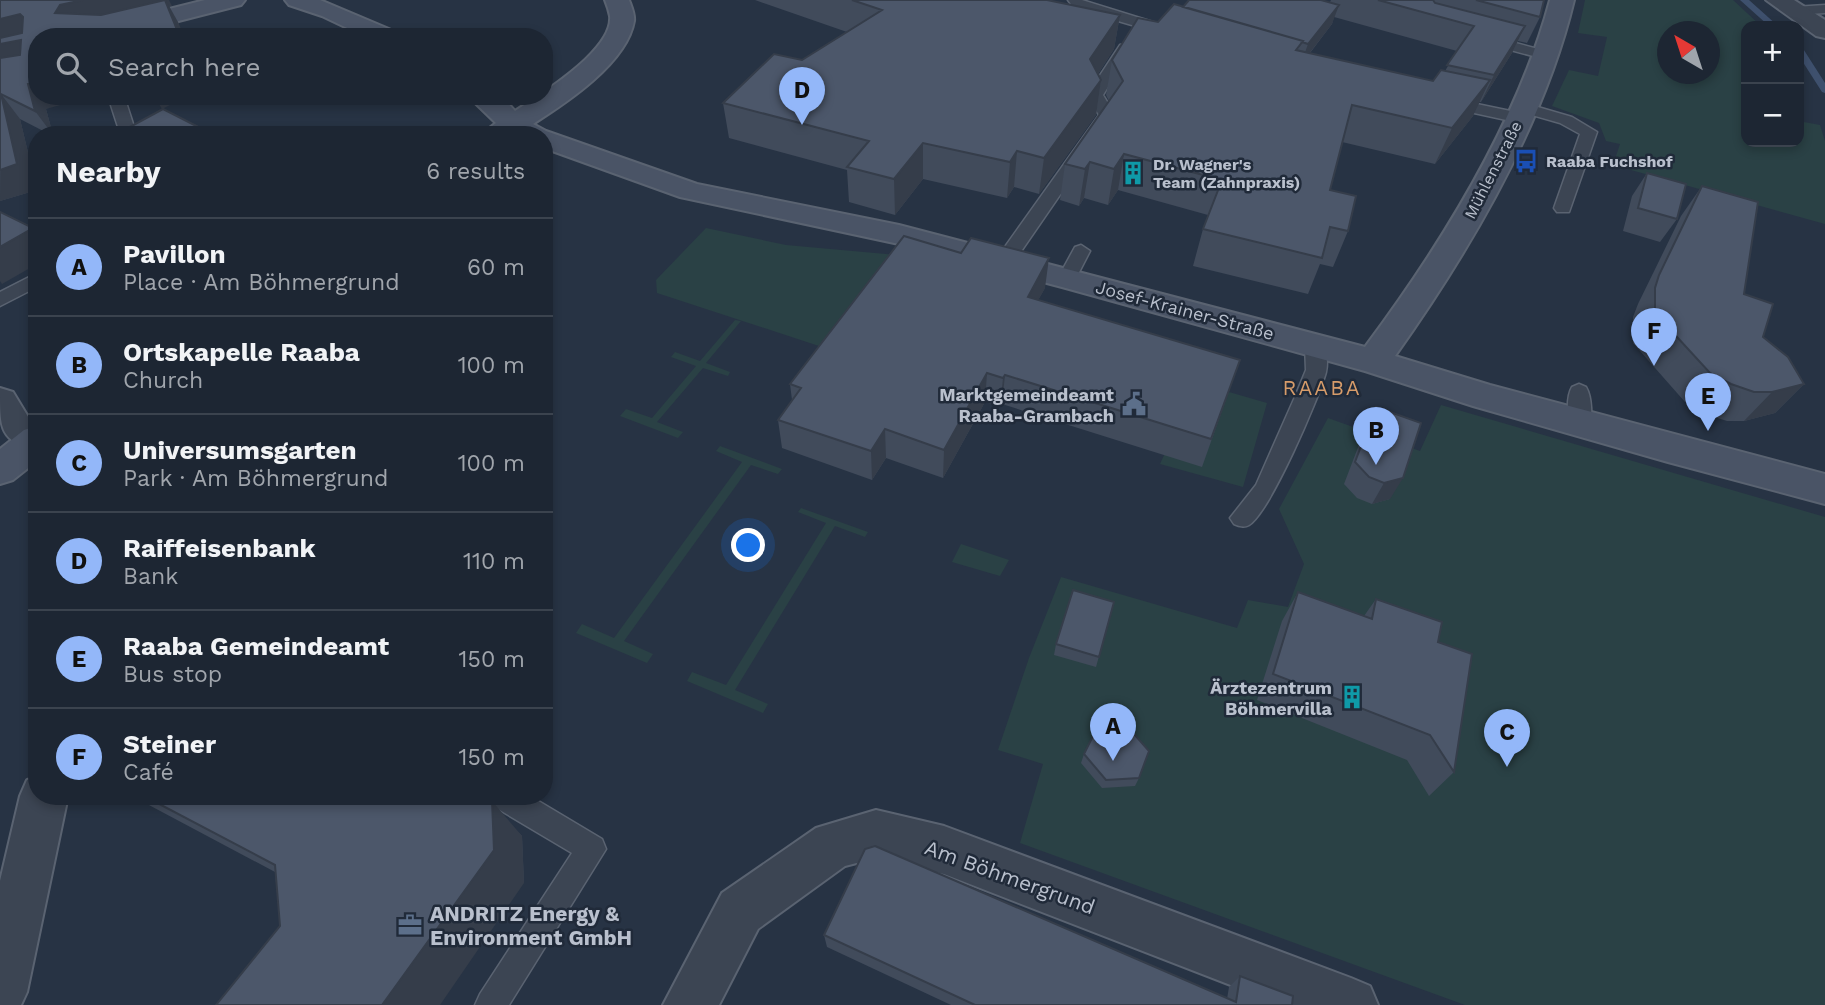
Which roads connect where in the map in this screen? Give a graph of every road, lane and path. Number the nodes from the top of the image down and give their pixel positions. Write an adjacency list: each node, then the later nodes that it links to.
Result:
1 (233, 0): 8 (main road)
2 (297, 0): 9 (main road)
3 (617, 0): 16 (main road)
4 (1075, 0): 12 (lane)
5 (1562, 0): 14 (main road, Mühlenstraße)
6 (1786, 5): 7 (lane); 10 (street)
7 (1825, 9)
8 (122, 28)
9 (367, 28)
10 (1825, 32)
11 (1471, 35): 14 (lane)
12 (1181, 36)
13 (1125, 48): 26 (lane)
14 (1544, 55): 20 (main road, Mühlenstraße)
15 (1426, 98): 20 (lane)
16 (553, 101)
17 (119, 105): 21 (lane)
18 (494, 105): 22 (main road)
19 (547, 105): 23 (main road)
20 (1522, 113): 25 (lane); 30 (main road, Mühlenstraße)
21 (126, 126)
22 (510, 126)
23 (520, 126)
24 (553, 142): 26 (main road, Josef-Krainer-Straße)
25 (1563, 208)
26 (1004, 262): 29 (main road, Josef-Krainer-Straße)
27 (28, 284): 28 (lane)
28 (0, 300)
29 (1315, 345): 30 (main road, Josef-Krainer-Straße); 36 (lane)
30 (1373, 360): 35 (main road, Josef-Krainer-Straße)
31 (0, 401): 32 (street)
32 (28, 435)
33 (28, 447): 34 (main road)
34 (0, 470)
35 (1825, 489)
36 (1242, 518)
37 (42, 805): 39 (street)
38 (518, 805): 40 (lane)
39 (0, 992)
40 (491, 1005)
41 (690, 1005): 42 (street, Am Böhmergrund)
42 (1351, 1005)

